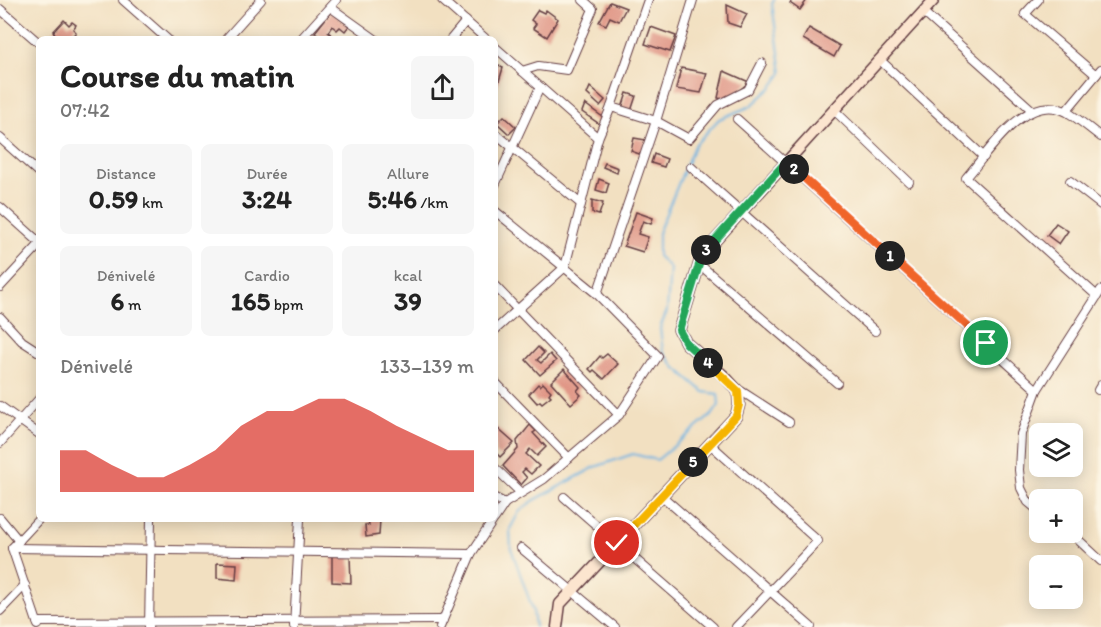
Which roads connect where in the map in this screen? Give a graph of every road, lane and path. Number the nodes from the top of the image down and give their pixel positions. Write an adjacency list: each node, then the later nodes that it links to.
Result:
1 (123, 0): 14 (street)
2 (261, 0): 15 (street)
3 (336, 0): 10 (street)
4 (442, 0): 13 (street)
5 (583, 0): 24 (street)
6 (648, 0): 27 (street)
7 (693, 0): 32 (street)
8 (934, 0): 12 (street)
9 (1038, 0): 25 (street)
10 (330, 7): 16 (street); 17 (street)
11 (0, 9): 20 (street)
12 (923, 12): 22 (street); 29 (street)
13 (466, 21): 18 (street); 19 (street)
14 (163, 36)
15 (229, 36)
16 (305, 36)
17 (371, 36)
18 (454, 36)
19 (483, 36)
20 (36, 40)
21 (498, 50): 24 (street)
22 (880, 60): 28 (street); 38 (street)
23 (762, 63): 32 (street)
24 (522, 71): 26 (street)
25 (1098, 72): 30 (street)
26 (540, 87): 36 (street); 37 (street)
27 (611, 107): 32 (street); 36 (street)
28 (834, 110): 39 (street); 43 (street)
29 (1032, 110): 30 (street); 38 (street)
30 (1066, 111): 34 (street)
31 (737, 119): 39 (street)
32 (656, 121): 57 (street)
33 (498, 135): 37 (street)
34 (1101, 137)
35 (0, 138): 41 (street)
36 (598, 138): 45 (street)
37 (512, 147): 42 (street); 45 (street)
38 (984, 157): 56 (street)
39 (786, 162): 48 (street); 65 (street)
40 (691, 167): 48 (street)
41 (36, 170)
42 (498, 177)
43 (909, 182)
44 (1070, 182): 46 (street)
45 (581, 204): 53 (street)
46 (1101, 205)
47 (0, 207): 50 (street)
48 (741, 212): 52 (street); 61 (street)
49 (498, 213): 53 (street)
50 (36, 241)
51 (36, 247): 54 (street)
52 (699, 264): 63 (street); 66 (street)
53 (565, 267): 57 (street); 58 (street)
54 (0, 287)
55 (498, 289): 58 (street)
56 (1098, 293): 65 (street)
57 (597, 294): 69 (street)
58 (517, 310): 60 (street); 69 (street)
59 (0, 317): 62 (street)
60 (498, 327)
61 (875, 331)
62 (36, 350)
63 (837, 383)
64 (498, 385): 75 (street)
65 (1037, 390): 82 (street)
66 (738, 391): 71 (street); 74 (street)
67 (36, 402): 70 (street)
68 (0, 406): 70 (street)
69 (619, 415): 75 (street)
70 (20, 420): 72 (street); 73 (street)
71 (789, 422)
72 (36, 432)
73 (0, 443)
74 (710, 444): 78 (street); 100 (street)
75 (569, 458): 77 (street)
76 (498, 471): 77 (street)
77 (519, 492): 81 (street)
78 (662, 495): 90 (street); 100 (street)
79 (564, 497): 90 (street)
80 (498, 499): 81 (street)
81 (505, 502): 83 (street)
82 (1029, 503)
83 (498, 513)
84 (0, 518): 89 (street)
85 (36, 522): 89 (street)
86 (151, 522): 94 (street)
87 (300, 522): 95 (street)
88 (492, 522): 96 (street)
89 (19, 541): 92 (street)
90 (617, 543): 99 (street); 108 (street)
91 (1082, 543): 97 (street)
92 (12, 548): 94 (street); 98 (street)
93 (521, 548): 99 (street)
94 (150, 550): 95 (street); 105 (street)
95 (298, 552): 96 (street); 102 (street)
96 (471, 554): 103 (street)
97 (1101, 561)
98 (25, 585): 101 (street); 104 (street)
99 (572, 591): 106 (street); 107 (street)
100 (770, 591): 109 (street); 110 (street)
101 (1, 608)
102 (294, 623): 103 (street); 105 (street)
103 (442, 623)
104 (38, 624): 105 (street)
105 (149, 624)
106 (557, 627)
107 (615, 627)
108 (713, 627)
109 (736, 627)
110 (811, 627)

